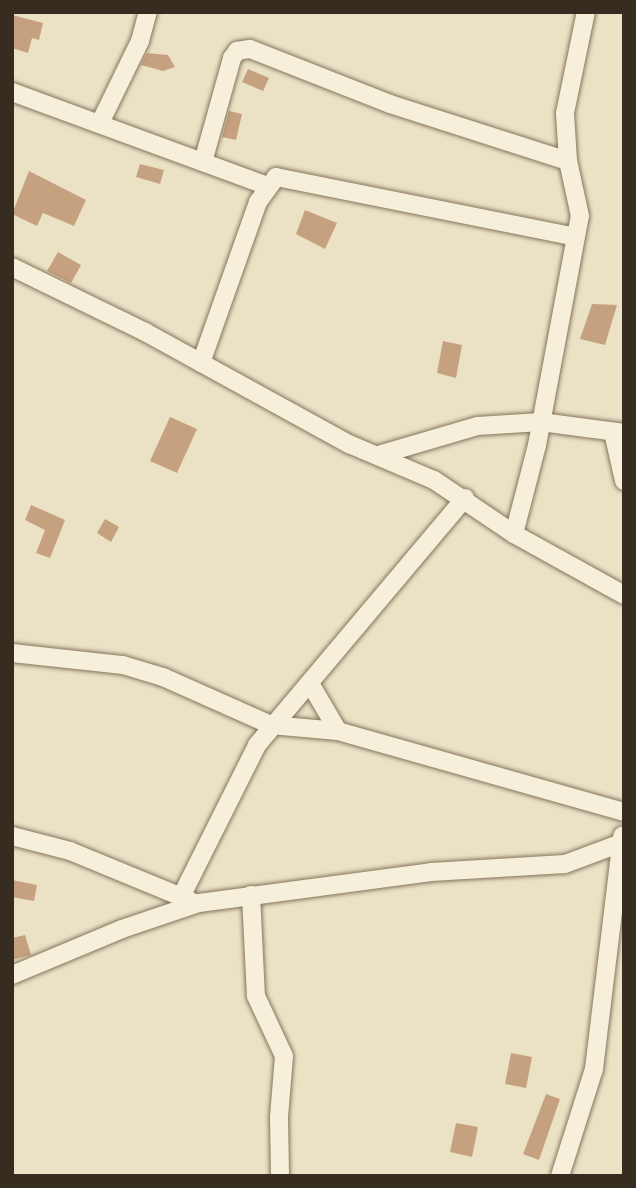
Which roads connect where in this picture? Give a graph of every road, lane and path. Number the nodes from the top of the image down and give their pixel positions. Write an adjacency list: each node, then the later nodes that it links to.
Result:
1 (148, 12): 4 (street)
2 (586, 12): 5 (street)
3 (12, 92): 4 (street)
4 (100, 123): 6 (street)
5 (568, 161): 6 (street); 8 (street)
6 (203, 162): 7 (street)
7 (267, 186): 8 (street); 10 (street)
8 (575, 237): 11 (street)
9 (12, 267): 10 (street)
10 (201, 363): 13 (street)
11 (541, 422): 12 (street); 13 (street); 16 (street)
12 (618, 433): 14 (street)
13 (382, 454): 15 (street)
14 (624, 481)
15 (465, 498): 16 (street); 19 (street)
16 (513, 534): 17 (street)
17 (624, 595)
18 (12, 653): 20 (street)
19 (311, 685): 20 (street); 21 (street)
20 (271, 725): 21 (street); 26 (street)
21 (338, 731): 22 (street)
22 (624, 812)
23 (12, 836): 26 (street)
24 (622, 840): 25 (street); 30 (street)
25 (251, 895): 27 (street); 29 (street)
26 (181, 897): 27 (street)
27 (199, 903): 28 (street)
28 (12, 975)
29 (281, 1176)
30 (560, 1176)

